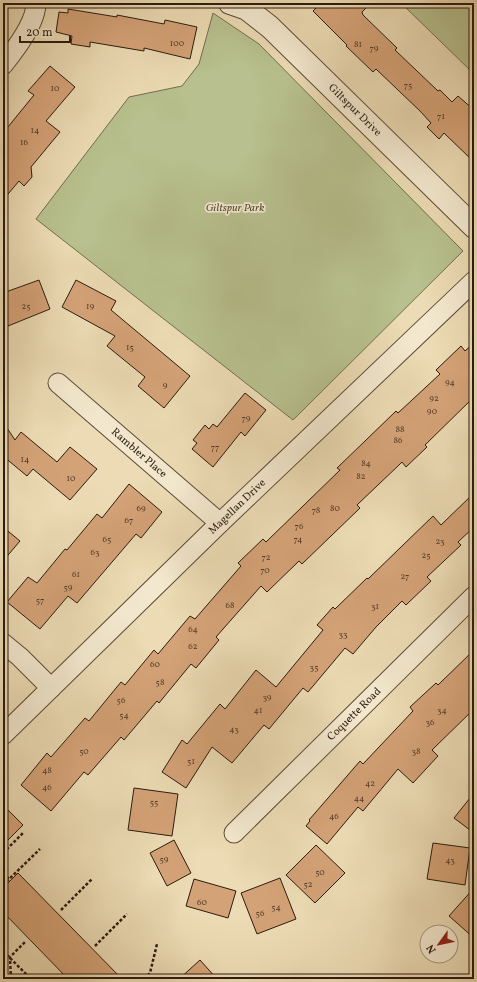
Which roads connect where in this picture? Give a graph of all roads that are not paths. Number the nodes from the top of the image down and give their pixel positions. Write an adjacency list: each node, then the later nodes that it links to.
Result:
1 (36, 3): 3 (street)
2 (230, 3): 4 (street, Giltspur Drive)
3 (3, 64)
4 (474, 227)
5 (474, 281): 7 (street, Magellan Drive)
6 (58, 383): 7 (street, Rambler Place)
7 (220, 523): 10 (street, Magellan Drive)
8 (474, 596): 12 (street, Coquette Road)
9 (3, 642): 10 (street)
10 (51, 688): 11 (street, Magellan Drive)
11 (3, 735)
12 (234, 833)

